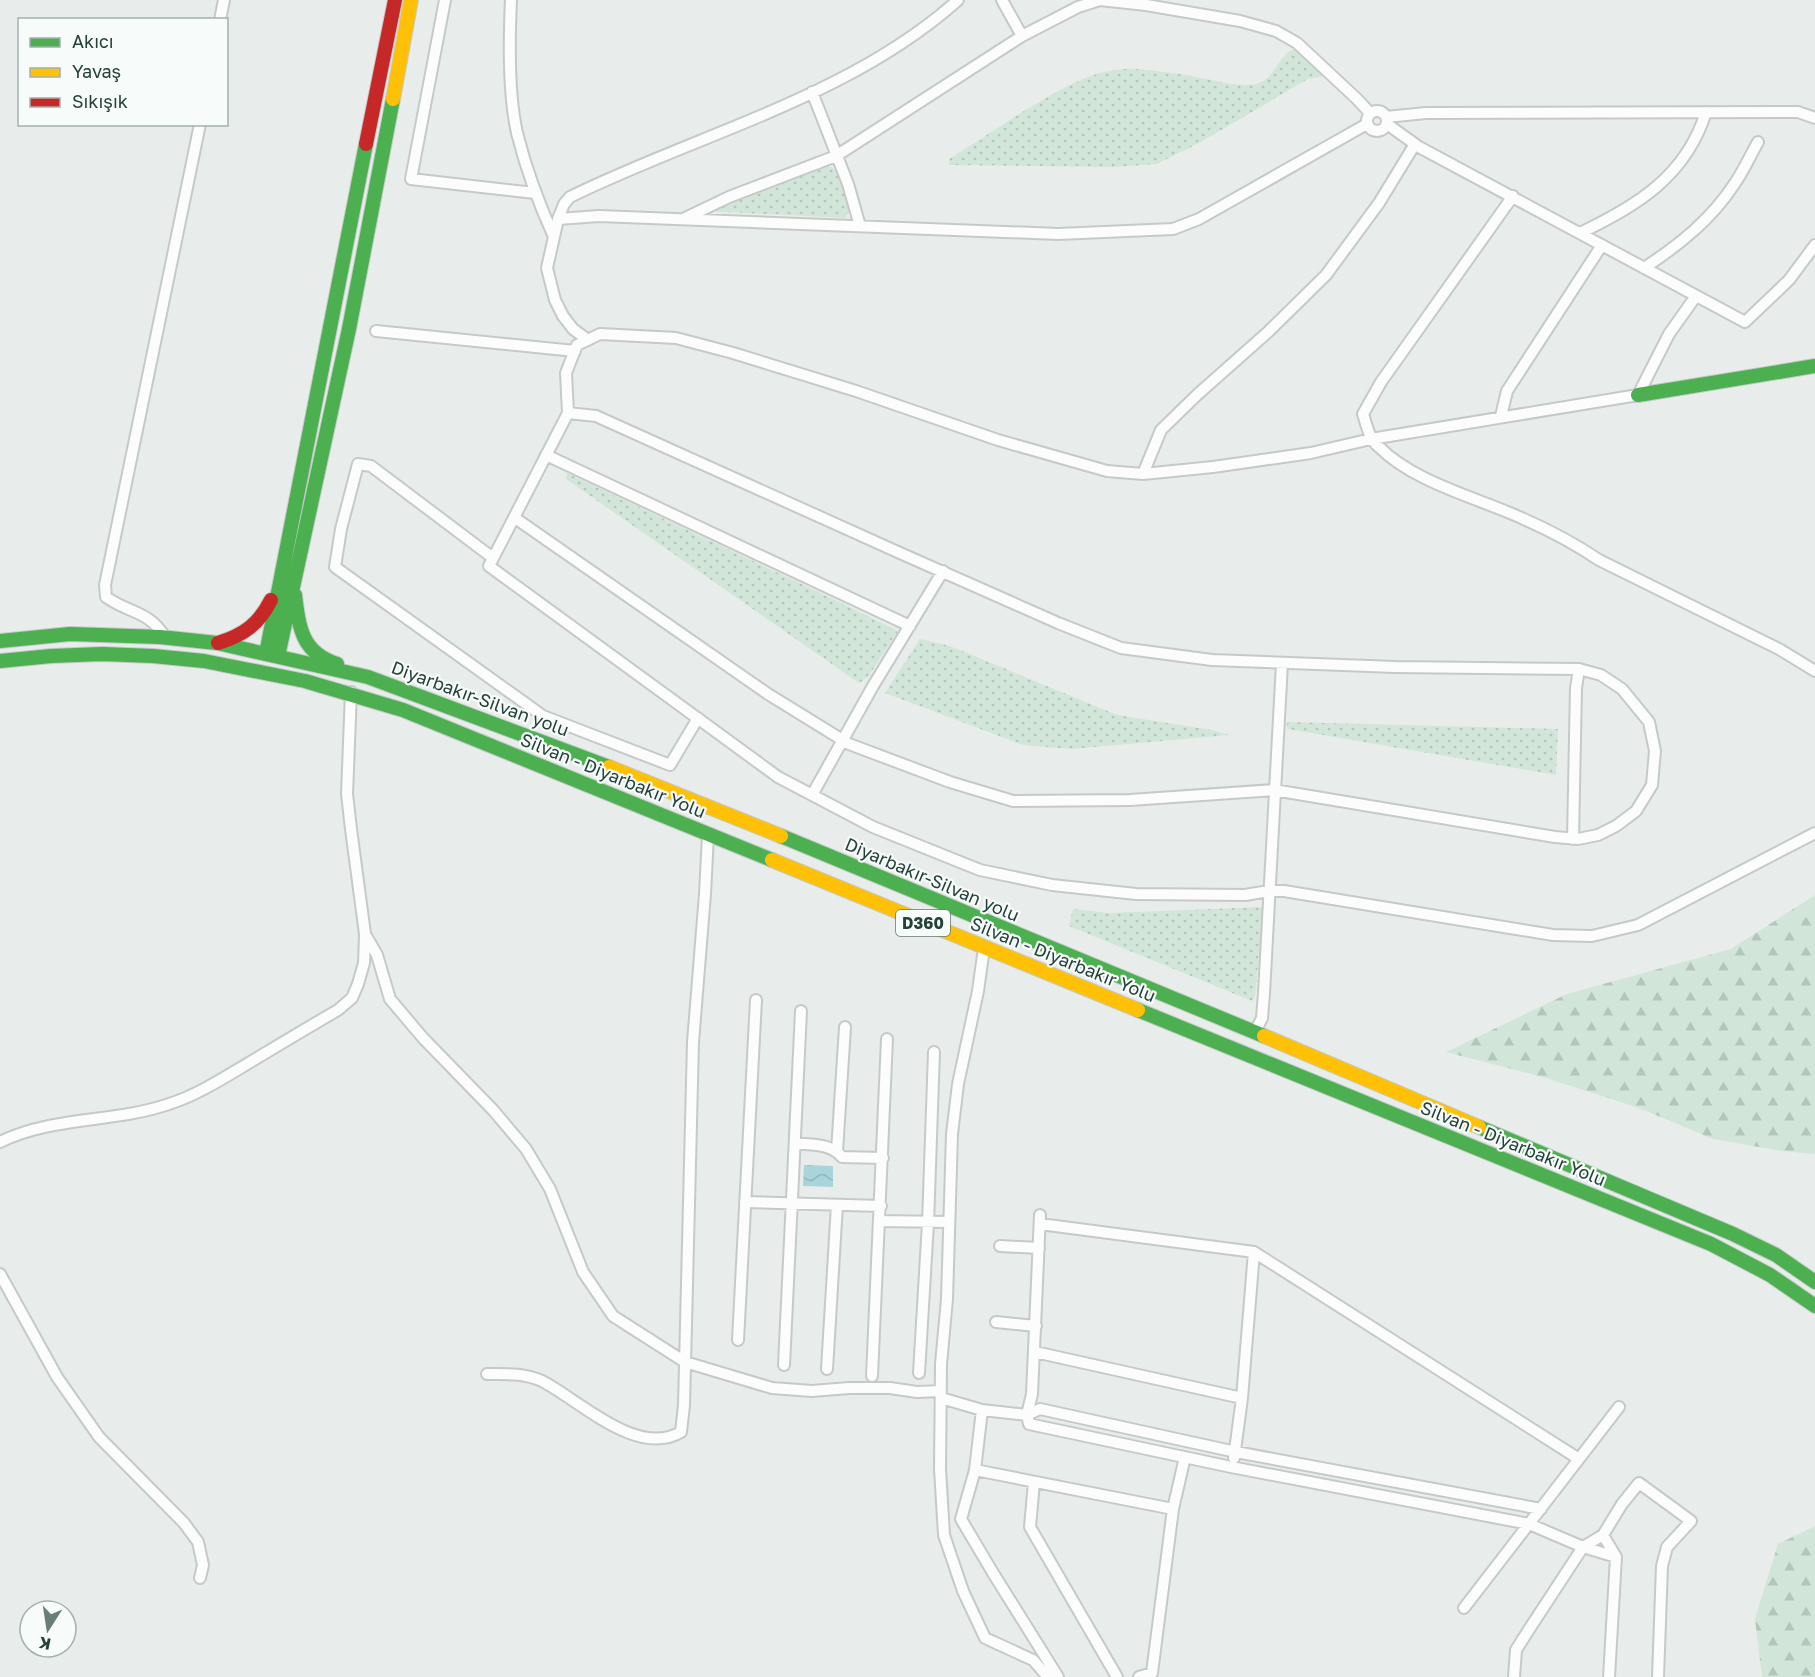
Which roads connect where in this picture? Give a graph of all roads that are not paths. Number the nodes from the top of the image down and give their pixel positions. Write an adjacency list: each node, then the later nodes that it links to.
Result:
1 (224, 0): 8 (street)
2 (395, 0): 43 (main road)
3 (411, 0): 43 (main road)
4 (445, 0): 19 (street)
5 (511, 0): 19 (street)
6 (958, 0): 10 (street)
7 (1002, 0): 9 (street)
8 (220, 18)
9 (1022, 36): 13 (street); 18 (street)
10 (812, 92): 18 (street); 21 (street)
11 (1706, 112): 12 (street); 14 (street); 24 (street)
12 (1815, 118)
13 (1369, 119): 14 (street); 14 (street); 23 (street)
14 (1387, 120): 17 (street)
15 (200, 126): 45 (street)
16 (1758, 142): 28 (street)
17 (1415, 144): 20 (street); 39 (street)
18 (836, 156): 22 (street); 23 (street)
19 (535, 193): 25 (street)
20 (1513, 196): 24 (street); 37 (street)
21 (558, 219): 22 (street); 25 (street)
22 (680, 220): 23 (street)
23 (860, 226)
24 (1580, 233): 26 (street)
25 (554, 238): 31 (street)
26 (1602, 245): 28 (street); 36 (street)
27 (1815, 245): 29 (street)
28 (1644, 268): 29 (street)
29 (1696, 296): 34 (street)
30 (376, 331): 32 (street)
31 (588, 340): 32 (street); 39 (street)
32 (575, 351): 35 (street)
33 (1815, 366): 34 (main road)
34 (1638, 395): 36 (street)
35 (568, 413): 38 (street); 42 (street)
36 (1501, 416): 37 (street)
37 (1371, 439): 39 (street); 52 (street)
38 (546, 455): 40 (street); 44 (street)
39 (1143, 474)
40 (515, 518): 41 (street); 56 (street)
41 (493, 558): 55 (street); 55 (street)
42 (942, 571): 44 (street); 50 (street)
43 (288, 581): 47 (main road); 48 (main road); 53 (main road)
44 (910, 626): 56 (street)
45 (165, 638): 46 (main road, Diyarbakır-Silvan yolu / D360); 47 (main road, Diyarbakır-Silvan yolu / D360)
46 (0, 641)
47 (217, 643): 48 (main road, Diyarbakır-Silvan yolu / D360)
48 (272, 655): 53 (main road, Diyarbakır-Silvan yolu / D360)
49 (0, 661): 54 (main road, Silvan - Diyarbakır Yolu / D360)
50 (1282, 663): 51 (street); 57 (street)
51 (1579, 669): 61 (street); 61 (street)
52 (1815, 671)
53 (368, 677): 68 (main road, Diyarbakır-Silvan yolu / D360)
54 (351, 692): 60 (main road, Silvan - Diyarbakır Yolu / D360); 63 (street)
55 (698, 718): 58 (street)
56 (843, 740): 57 (street); 58 (street)
57 (1274, 789): 61 (street); 62 (street)
58 (813, 795): 62 (street)
59 (1815, 833): 62 (street)
60 (708, 835): 64 (main road, Silvan - Diyarbakır Yolu / D360); 92 (street)
61 (1573, 838)
62 (1269, 891): 68 (street)
63 (365, 934): 71 (street); 92 (street)
64 (984, 948): 80 (street); 87 (main road, Silvan - Diyarbakır Yolu / D360)
65 (756, 1000): 75 (street)
66 (801, 1011): 72 (street)
67 (845, 1027): 73 (street)
68 (1255, 1032): 86 (main road, Diyarbakır-Silvan yolu / D360)
69 (887, 1039): 74 (street)
70 (934, 1052): 81 (street)
71 (0, 1142)
72 (795, 1143): 73 (street); 76 (street)
73 (837, 1151): 74 (street)
74 (883, 1158): 78 (street)
75 (745, 1202): 76 (street); 90 (street)
76 (791, 1204): 77 (street); 93 (street)
77 (837, 1205): 78 (street); 94 (street)
78 (881, 1206): 79 (street)
79 (880, 1221): 81 (street); 97 (street)
80 (949, 1222): 81 (street); 98 (street)
81 (928, 1223): 95 (street)
82 (1000, 1246): 83 (street)
83 (1039, 1248): 84 (street); 89 (street)
84 (1254, 1252): 99 (street); 105 (street)
85 (0, 1274): 115 (street)
86 (1815, 1282)
87 (1815, 1306)
88 (996, 1322): 89 (street)
89 (1036, 1326): 91 (street)
90 (738, 1340)
91 (1035, 1352): 99 (street); 102 (street)
92 (685, 1362): 96 (street); 98 (street)
93 (784, 1365)
94 (827, 1369)
95 (919, 1373)
96 (487, 1374)
97 (872, 1376)
98 (941, 1394): 101 (street); 117 (street)
99 (1242, 1398): 103 (street)
100 (1619, 1407): 105 (street)
101 (982, 1410): 102 (street); 107 (street)
102 (1027, 1415): 103 (street); 104 (street)
103 (1236, 1452): 106 (street); 110 (street)
104 (1185, 1457): 106 (street); 109 (street)
105 (1579, 1459): 110 (street)
106 (1231, 1467): 111 (street)
107 (975, 1470): 108 (street); 118 (street)
108 (1034, 1482): 109 (street); 119 (street)
109 (1173, 1509): 120 (street)
110 (1541, 1509): 111 (street)
111 (1529, 1524): 113 (street); 116 (street)
112 (1603, 1535): 113 (street); 114 (street); 123 (street)
113 (1582, 1547): 114 (street); 121 (street)
114 (1616, 1557): 122 (street)
115 (200, 1578)
116 (1464, 1608)
117 (1048, 1677)
118 (1058, 1677)
119 (1117, 1677)
120 (1139, 1677)
121 (1514, 1677)
122 (1609, 1677)
123 (1658, 1677)

